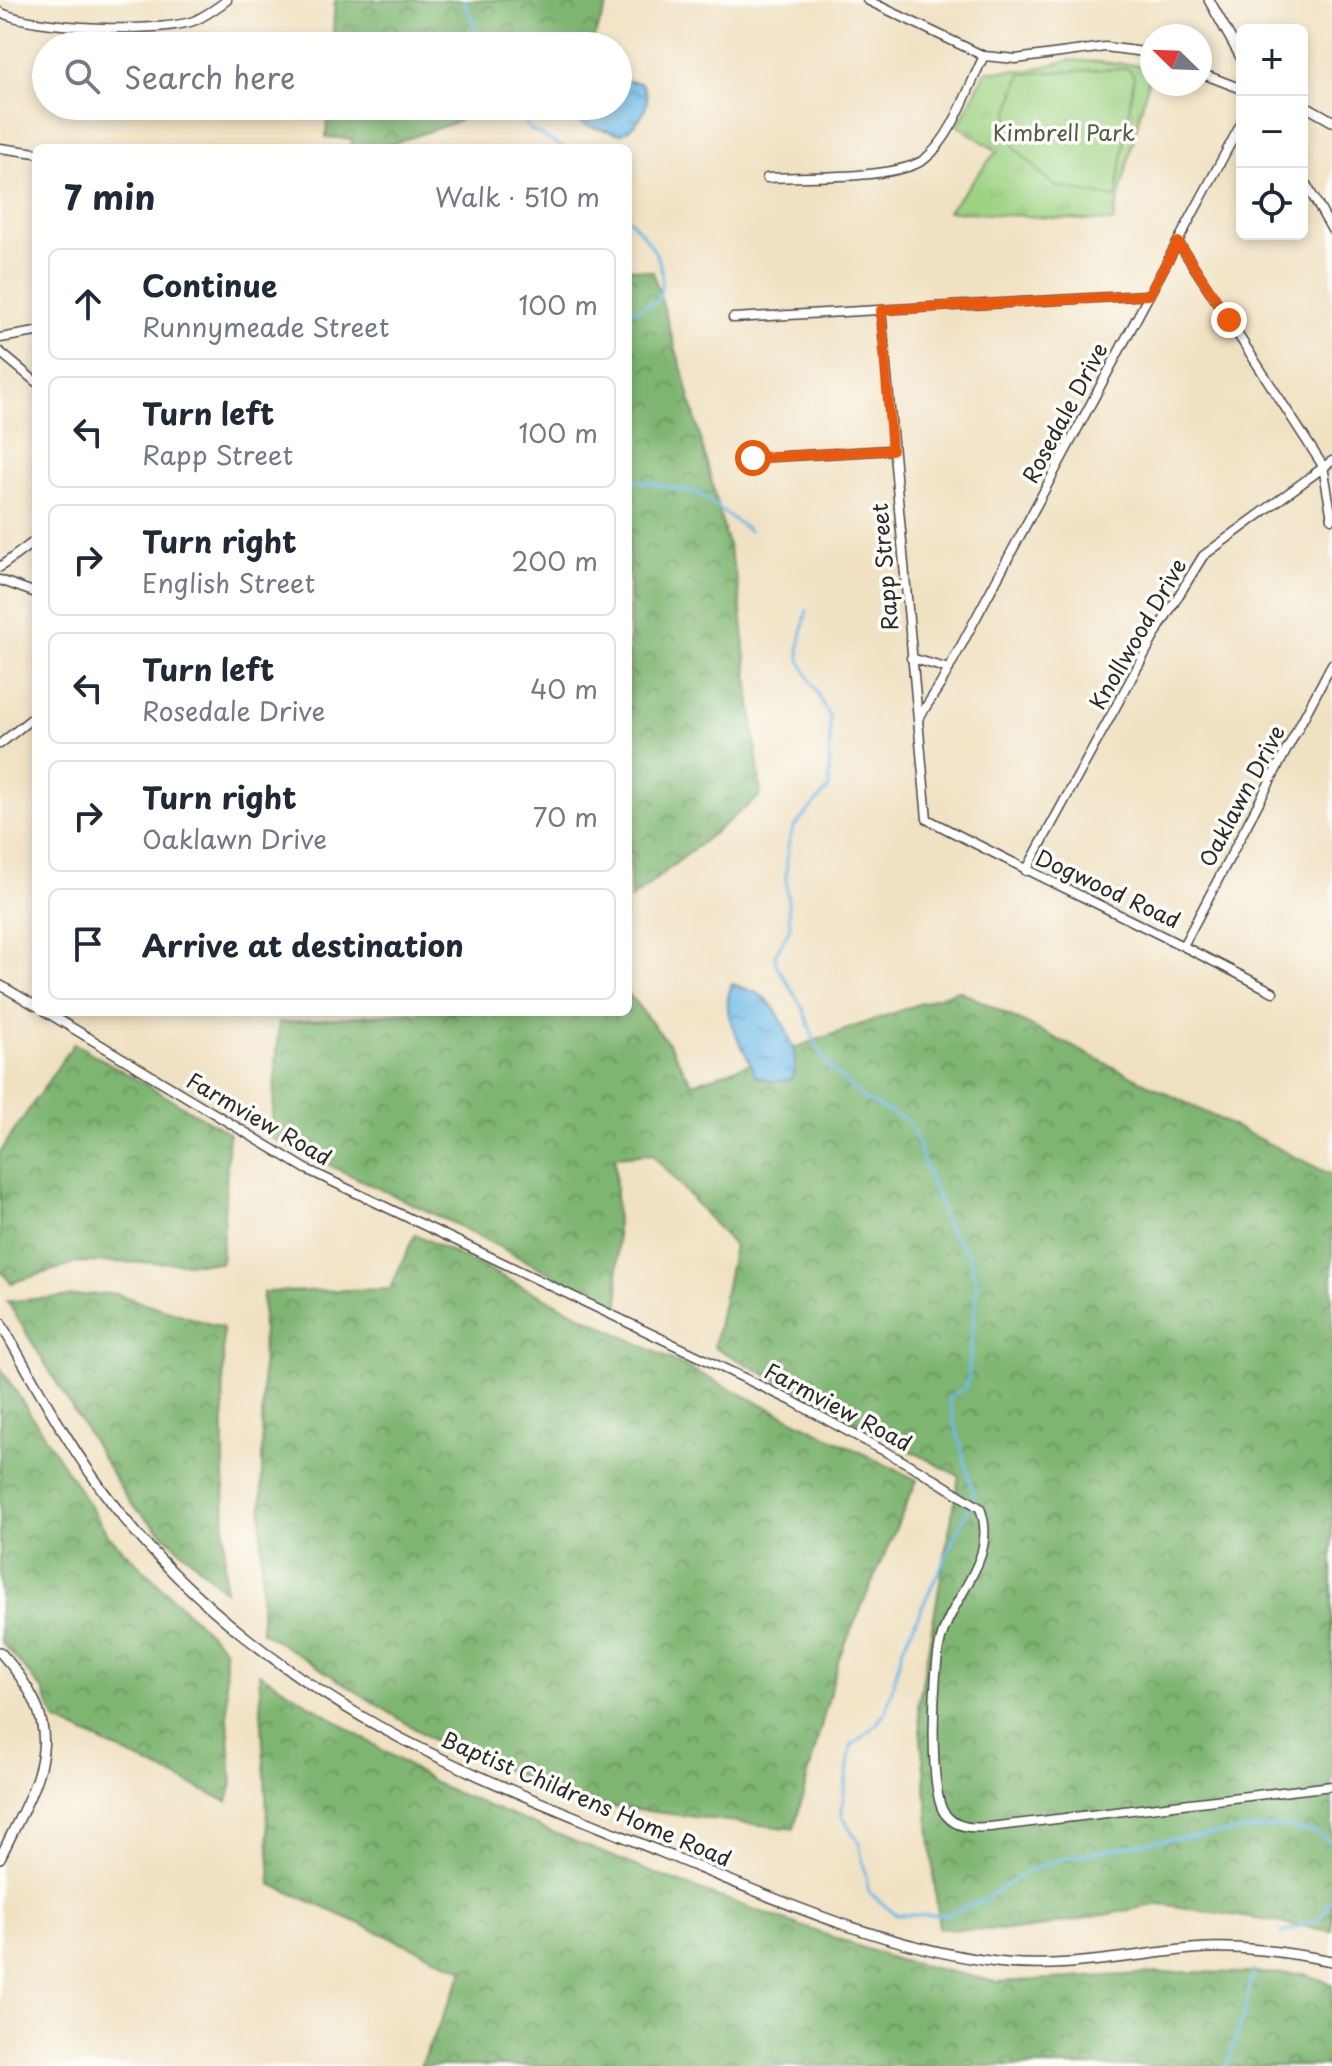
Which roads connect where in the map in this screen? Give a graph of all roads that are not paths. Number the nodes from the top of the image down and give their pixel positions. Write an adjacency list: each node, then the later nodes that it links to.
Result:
1 (227, 0): 4 (street)
2 (867, 0): 7 (street)
3 (1209, 0): 5 (street)
4 (0, 12)
5 (1236, 48)
6 (1140, 51): 7 (street)
7 (984, 56): 15 (street)
8 (1212, 78): 9 (street)
9 (1236, 87)
10 (1308, 107): 11 (street)
11 (1332, 121)
12 (1236, 133): 18 (street, Rosedale Drive)
13 (0, 148): 14 (street)
14 (32, 152)
15 (767, 178)
16 (1308, 188): 17 (street)
17 (1332, 230)
18 (1178, 242): 19 (street, Rosedale Drive); 29 (street)
19 (1149, 295): 20 (street); 37 (street, Rosedale Drive)
20 (881, 310): 21 (street); 26 (street, Rapp Street)
21 (733, 318)
22 (32, 333): 23 (street)
23 (0, 338)
24 (0, 352): 25 (street)
25 (32, 379)
26 (892, 450): 27 (street); 35 (street, Rapp Street)
27 (753, 458)
28 (1332, 461): 29 (street, Knollwood Drive)
29 (1323, 466): 30 (street); 42 (street, Knollwood Drive)
30 (1332, 519)
31 (32, 543): 32 (street)
32 (0, 567)
33 (0, 580): 34 (street)
34 (32, 592)
35 (911, 658): 37 (street); 39 (street, Rapp Street)
36 (1332, 664): 43 (street, Oaklawn Drive)
37 (949, 669): 39 (street, Rosedale Drive)
38 (32, 718): 40 (street)
39 (918, 719): 41 (street, Rapp Street)
40 (0, 744)
41 (927, 819): 42 (street, Dogwood Road)
42 (1026, 871): 43 (street, Dogwood Road)
43 (1184, 944): 45 (street, Dogwood Road)
44 (0, 985): 46 (street)
45 (1273, 992)
46 (32, 1004)
47 (53, 1016): 50 (street, Farmview Road)
48 (0, 1322): 52 (street, Baptist Childrens Home Road)
49 (0, 1652): 51 (street)
50 (1332, 1786)
51 (0, 1858)
52 (1332, 1961)

